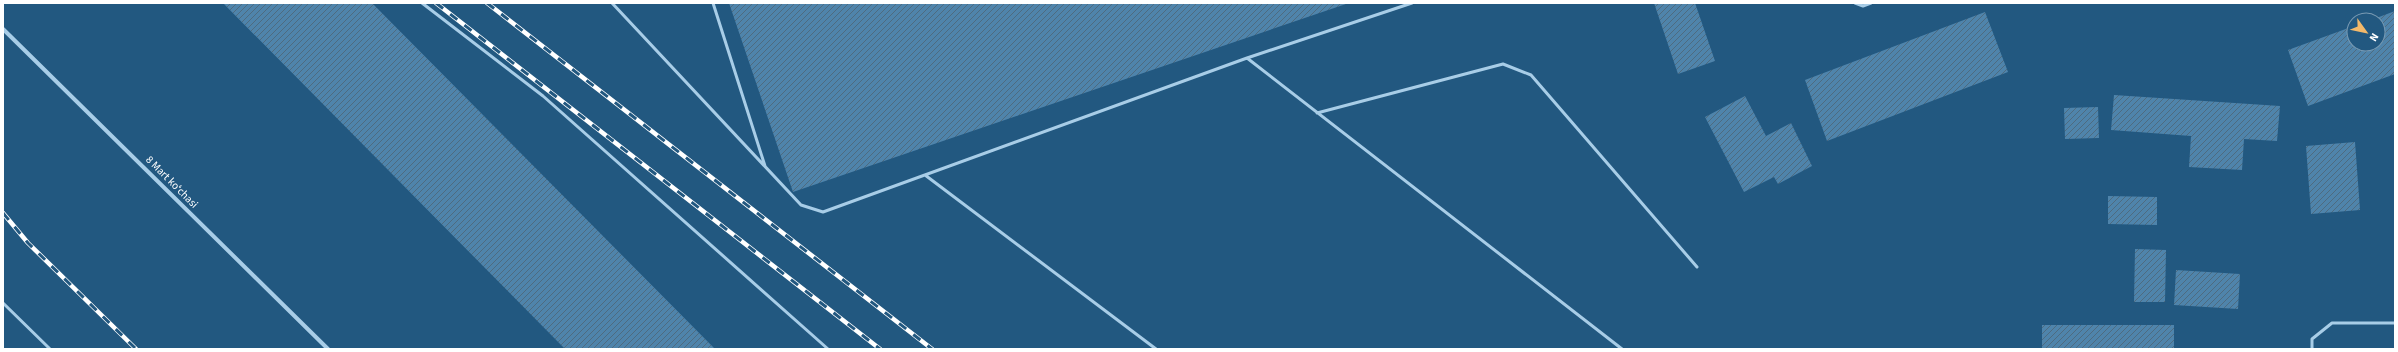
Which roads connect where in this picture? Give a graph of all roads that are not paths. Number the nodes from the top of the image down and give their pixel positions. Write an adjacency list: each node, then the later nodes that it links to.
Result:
1 (422, 3): 17 (lane)
2 (612, 3): 10 (lane)
3 (713, 3): 10 (lane)
4 (1412, 3): 8 (lane)
5 (1855, 3): 6 (lane)
6 (1871, 3)
7 (3, 29): 16 (street, 8 Mart koʻchasi)
8 (1247, 58): 9 (lane); 11 (lane)
9 (1317, 113): 12 (lane); 19 (lane)
10 (766, 168): 11 (lane)
11 (925, 175): 18 (lane)
12 (1697, 266)
13 (3, 303): 15 (lane)
14 (2395, 323): 20 (lane)
15 (50, 349)
16 (328, 349)
17 (828, 349)
18 (1156, 349)
19 (1622, 349)
20 (2312, 349)

